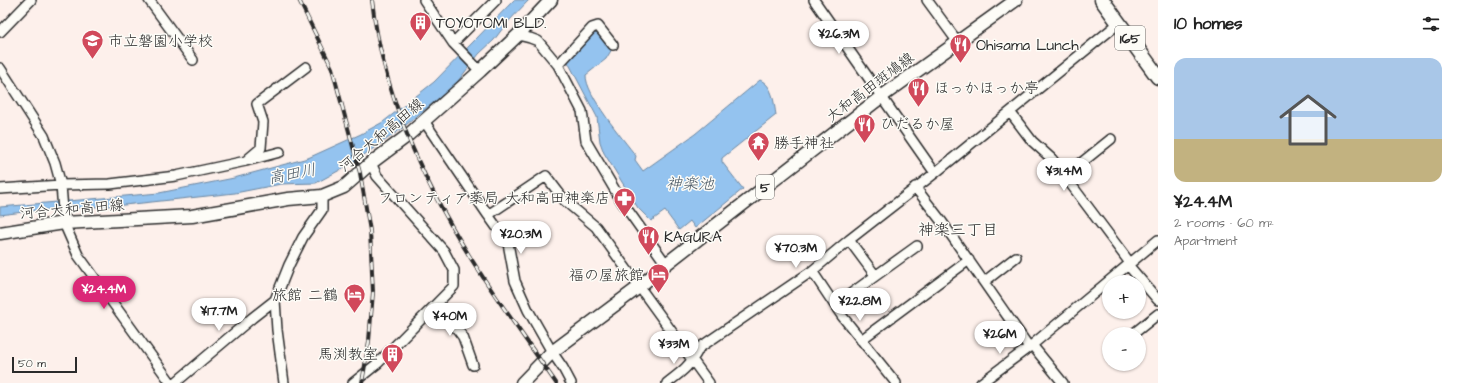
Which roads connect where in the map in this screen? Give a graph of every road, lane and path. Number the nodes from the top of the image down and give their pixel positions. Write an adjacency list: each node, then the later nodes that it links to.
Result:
1 (31, 0): 11 (street)
2 (148, 0): 16 (street)
3 (424, 0): 15 (street)
4 (496, 0): 15 (street)
5 (551, 0): 12 (main road, 河合大和高田線)
6 (814, 0): 22 (street)
7 (927, 0): 13 (street)
8 (1016, 0): 13 (main road, 大和高田斑鳩線 / 5)
9 (1102, 0): 10 (highway, 165)
10 (1119, 23): 21 (highway, 165); 23 (street)
11 (0, 32)
12 (518, 35): 17 (street); 20 (main road, 河合大和高田線)
13 (957, 41): 22 (main road, 大和高田斑鳩線 / 5)
14 (614, 45): 17 (street)
15 (456, 46): 20 (street)
16 (193, 60)
17 (558, 65): 43 (street)
18 (306, 67): 27 (street)
19 (0, 68): 31 (street)
20 (479, 70): 24 (main road, 河合大和高田線)
21 (1158, 77)
22 (881, 97): 29 (street); 43 (main road, 大和高田斑鳩線 / 5)
23 (1010, 112): 29 (street); 30 (street)
24 (424, 121): 28 (main road, 河合大和高田線); 35 (street)
25 (1110, 138): 30 (street)
26 (280, 152): 27 (street)
27 (246, 161): 31 (street)
28 (371, 163): 34 (main road, 河合大和高田線); 51 (street)
29 (935, 173): 32 (street)
30 (1065, 176): 44 (street)
31 (61, 184): 33 (street); 36 (street)
32 (915, 187): 38 (street); 42 (street)
33 (0, 189)
34 (322, 196): 36 (main road, 河合大和高田線); 49 (street)
35 (488, 215): 48 (street); 57 (street)
36 (64, 220): 37 (main road, 河合大和高田線); 60 (street)
37 (0, 233)
38 (849, 240): 45 (street); 46 (street)
39 (1158, 240): 44 (street)
40 (917, 246): 46 (street)
41 (1016, 257): 47 (street)
42 (969, 260): 47 (street); 55 (street)
43 (666, 264): 48 (main road, 大和高田斑鳩線 / 5)
44 (1129, 264): 50 (street); 56 (street)
45 (812, 271): 52 (street); 58 (street)
46 (875, 275): 52 (street)
47 (984, 282): 56 (street)
48 (639, 287): 57 (main road, 大和高田斑鳩線 / 5); 58 (street)
49 (275, 300): 60 (street); 61 (street)
50 (1158, 300)
51 (438, 304): 59 (street); 62 (street)
52 (835, 305): 55 (street)
53 (1158, 314): 54 (street)
54 (1142, 327)
55 (861, 340): 67 (street)
56 (1031, 346): 68 (street); 69 (street)
57 (552, 352): 63 (main road, 大和高田斑鳩線 / 5); 64 (street)
58 (693, 361): 65 (street); 66 (street)
59 (473, 365)
60 (175, 383)
61 (284, 383)
62 (353, 383)
63 (522, 383)
64 (571, 383)
65 (667, 383)
66 (709, 383)
67 (896, 383)
68 (981, 383)
69 (1063, 383)

